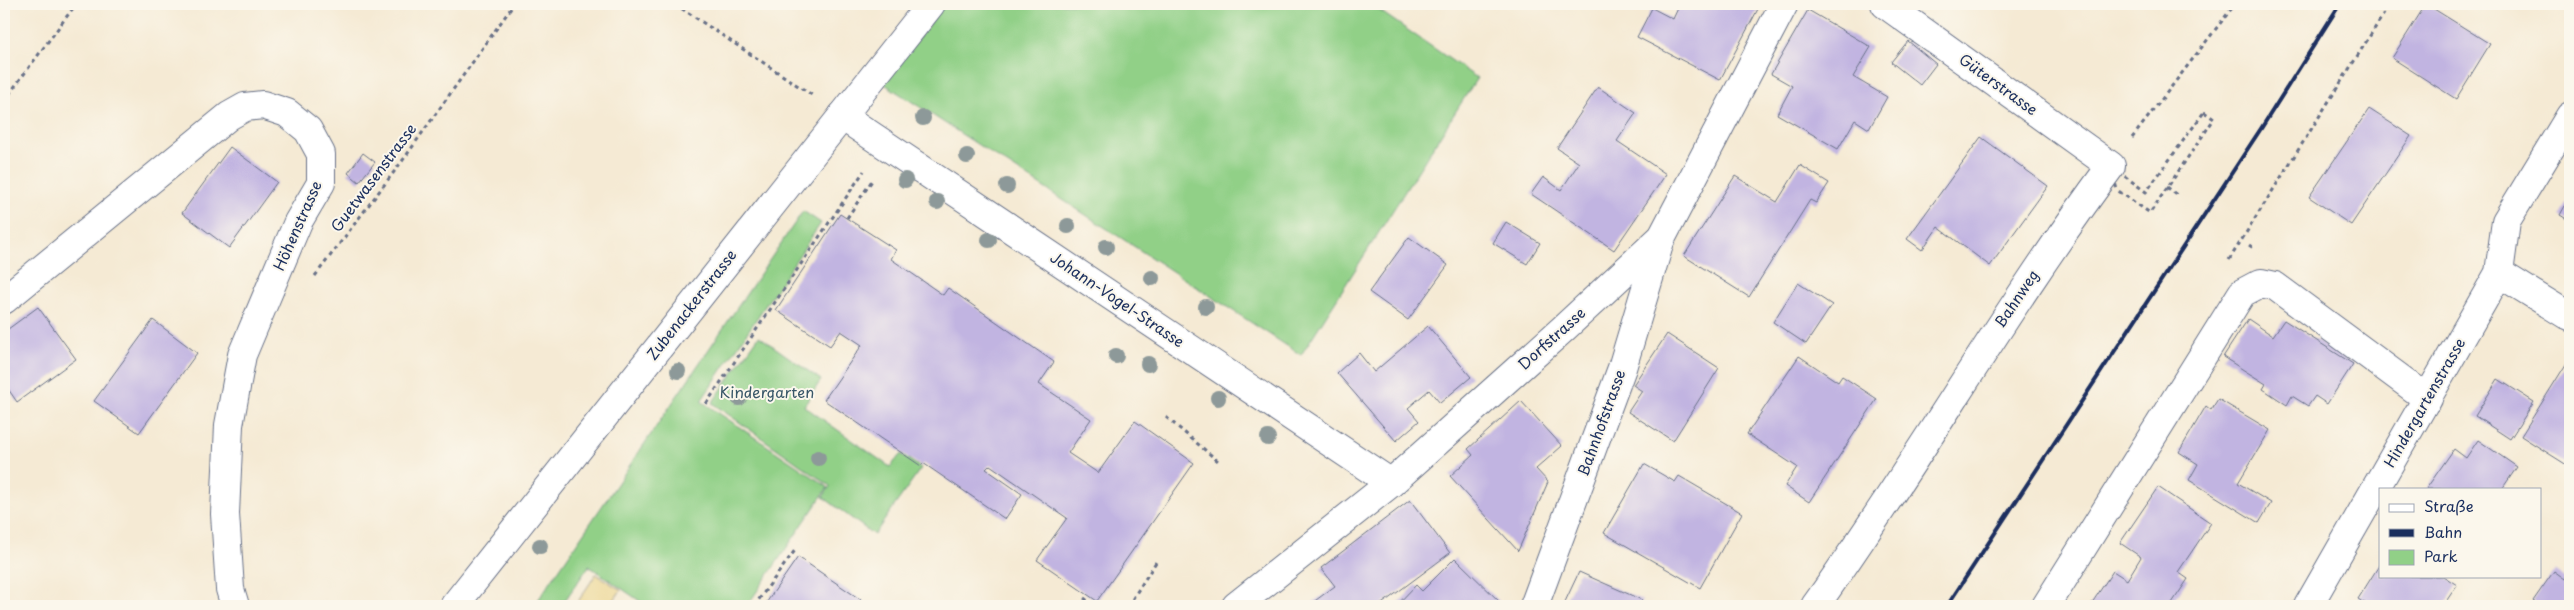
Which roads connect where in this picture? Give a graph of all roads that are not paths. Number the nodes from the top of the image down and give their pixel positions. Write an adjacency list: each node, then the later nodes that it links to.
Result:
1 (931, 4): 4 (street, Zubenackerstrasse)
2 (1784, 4): 7 (street, Dorfstrasse)
3 (1885, 4): 6 (street, Güterstrasse)
4 (842, 116): 12 (street, Johann-Vogel-Strasse); 14 (street, Zubenackerstrasse)
5 (2570, 116): 8 (street)
6 (2115, 172): 17 (street, Bahnweg)
7 (1662, 237): 12 (street, Dorfstrasse); 16 (street, Bahnhofstrasse)
8 (2499, 273): 10 (street); 11 (street, Hindergartenstrasse)
9 (4, 300): 13 (street, Höhenstrasse)
10 (2570, 317)
11 (2428, 399): 18 (street); 19 (street, Hindergartenstrasse)
12 (1391, 483): 15 (street, Dorfstrasse)
13 (235, 606)
14 (454, 606)
15 (1236, 606)
16 (1534, 606)
17 (1815, 606)
18 (2046, 606)
19 (2308, 606)

